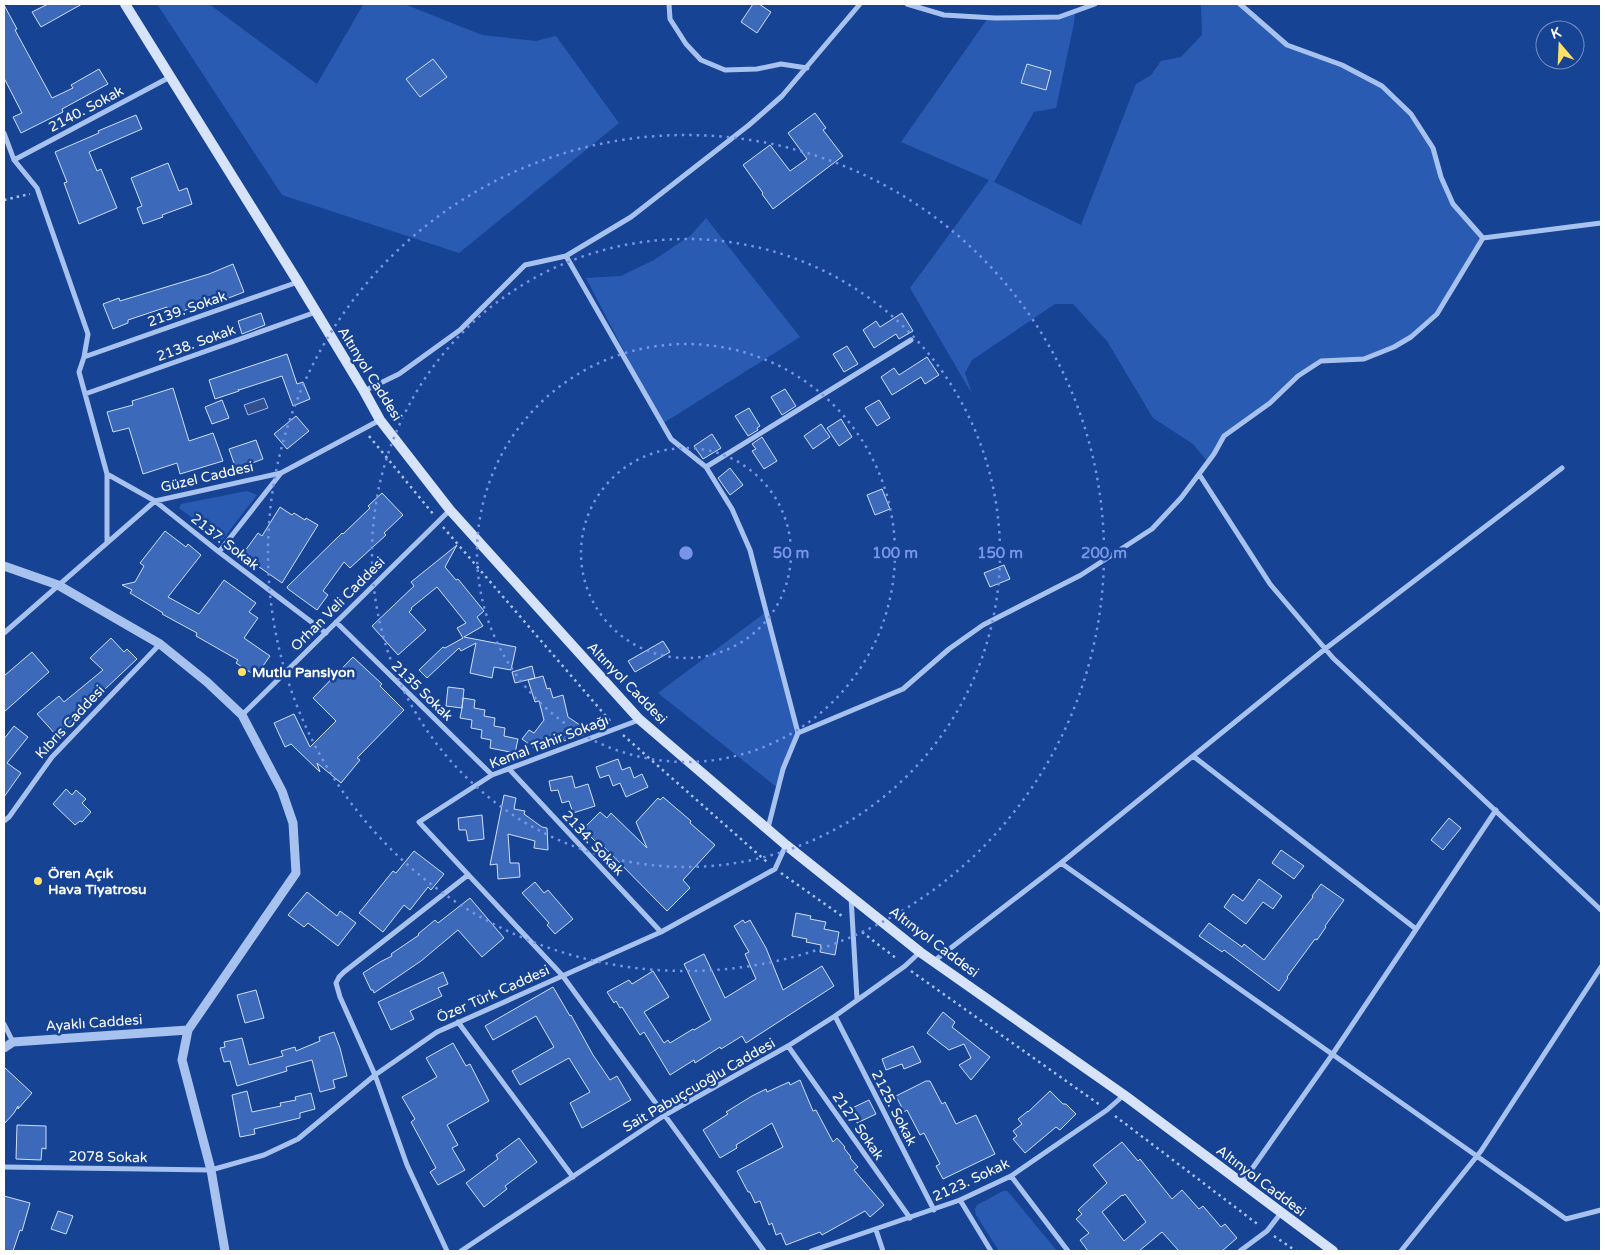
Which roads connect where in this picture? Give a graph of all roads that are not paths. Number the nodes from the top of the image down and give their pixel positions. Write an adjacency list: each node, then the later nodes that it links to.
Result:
1 (124, 4): 8 (main road, Altınyol Caddesi)
2 (669, 4): 7 (street)
3 (860, 4): 7 (street)
4 (907, 4): 5 (street)
5 (1096, 4)
6 (1240, 4): 12 (street)
7 (807, 68): 13 (street)
8 (170, 77): 10 (street, 2140. Sokak); 14 (main road, Altınyol Caddesi)
9 (4, 133): 10 (street)
10 (14, 160): 17 (street)
11 (1601, 223): 12 (street)
12 (1483, 238): 25 (street)
13 (566, 256): 18 (street); 21 (street)
14 (298, 282): 15 (main road, Altınyol Caddesi); 17 (street, 2139. Sokak)
15 (316, 312): 18 (main road, Altınyol Caddesi); 19 (street, 2138. Sokak)
16 (911, 340): 21 (street)
17 (84, 357): 19 (street)
18 (364, 391): 20 (main road, Altınyol Caddesi)
19 (85, 394): 24 (street)
20 (380, 420): 23 (street, Güzel Caddesi); 27 (main road, Altınyol Caddesi)
21 (706, 467): 39 (street)
22 (1562, 468): 36 (street)
23 (281, 472): 26 (street, Güzel Caddesi); 29 (street)
24 (107, 474): 26 (street, 2137. Sokak); 28 (street)
25 (1199, 474): 36 (street); 39 (street)
26 (155, 501): 28 (street, Güzel Caddesi); 29 (street, 2137. Sokak)
27 (450, 510): 32 (street, Orhan Veli Caddesi); 38 (main road, Altınyol Caddesi)
28 (108, 542): 31 (street, Güzel Caddesi)
29 (219, 552): 34 (street, 2137. Sokak)
30 (4, 566): 31 (street)
31 (58, 586): 33 (street, Güzel Caddesi); 35 (street)
32 (336, 622): 34 (street, Orhan Veli Caddesi); 42 (street, 2135 Sokak)
33 (4, 632)
34 (326, 632): 37 (street, Orhan Veli Caddesi)
35 (160, 644): 37 (street); 44 (street, Kıbrıs Caddesi)
36 (1325, 649): 40 (street); 43 (street)
37 (242, 715): 61 (street)
38 (639, 719): 41 (street, Kemal Tahir Sokağı); 45 (main road, Altınyol Caddesi)
39 (798, 733): 45 (street)
40 (1193, 756): 47 (street); 51 (street)
41 (509, 769): 42 (street, Kemal Tahir Sokağı); 52 (street, 2134. Sokak)
42 (492, 775): 48 (street, Kemal Tahir Sokağı)
43 (1496, 810): 50 (street); 51 (street)
44 (4, 821)
45 (768, 828): 46 (main road, Altınyol Caddesi)
46 (786, 845): 49 (main road, Altınyol Caddesi); 52 (street, Özer Türk Caddesi)
47 (1062, 863): 54 (street); 65 (street)
48 (468, 875): 56 (street); 66 (street)
49 (850, 895): 53 (main road, Altınyol Caddesi); 57 (street)
50 (1601, 910)
51 (1416, 929): 65 (street)
52 (661, 932): 56 (street, Özer Türk Caddesi)
53 (920, 952): 54 (main road, Altınyol Caddesi); 57 (street, Sait Pabuçcuoğlu Caddesi)
54 (934, 961): 67 (main road, Altınyol Caddesi)
55 (1601, 967): 69 (street)
56 (562, 976): 59 (street, Özer Türk Caddesi); 68 (street)
57 (857, 999): 58 (street, Sait Pabuçcuoğlu Caddesi)
58 (835, 1016): 63 (street, Sait Pabuçcuoğlu Caddesi); 76 (street, 2125. Sokak)
59 (458, 1022): 66 (street, Özer Türk Caddesi); 73 (street)
60 (4, 1024): 62 (street)
61 (188, 1030): 62 (street, Ayaklı Caddesi); 71 (street)
62 (13, 1042): 64 (street, Ayaklı Caddesi)
63 (788, 1046): 68 (street, Sait Pabuçcuoğlu Caddesi); 79 (street, 2127 Sokak)
64 (4, 1048)
65 (1332, 1055): 69 (street); 74 (street)
66 (375, 1075): 71 (street, Özer Türk Caddesi); 82 (street)
67 (1124, 1095): 72 (street, 2123. Sokak); 74 (main road, Altınyol Caddesi)
68 (665, 1115): 73 (street, Sait Pabuçcuoğlu Caddesi); 84 (street)
69 (1477, 1156): 77 (street); 91 (street)
70 (4, 1167): 71 (street, 2078 Sokak)
71 (211, 1170): 81 (street)
72 (1011, 1176): 75 (street, 2123. Sokak); 88 (street)
73 (573, 1177): 83 (street, Sait Pabuçcuoğlu Caddesi)
74 (1242, 1183): 78 (main road, Altınyol Caddesi)
75 (960, 1200): 76 (street, 2123. Sokak); 87 (street)
76 (934, 1210): 79 (street, 2123. Sokak)
77 (1601, 1210)
78 (1281, 1213): 89 (street); 90 (main road, Altınyol Caddesi)
79 (910, 1218): 80 (street, 2123. Sokak)
80 (876, 1230): 85 (street, 2123. Sokak); 86 (street)
81 (225, 1251)
82 (448, 1251)
83 (461, 1251)
84 (764, 1251)
85 (811, 1251)
86 (883, 1251)
87 (991, 1251)
88 (1068, 1251)
89 (1240, 1251)
90 (1333, 1251)
91 (1401, 1251)

